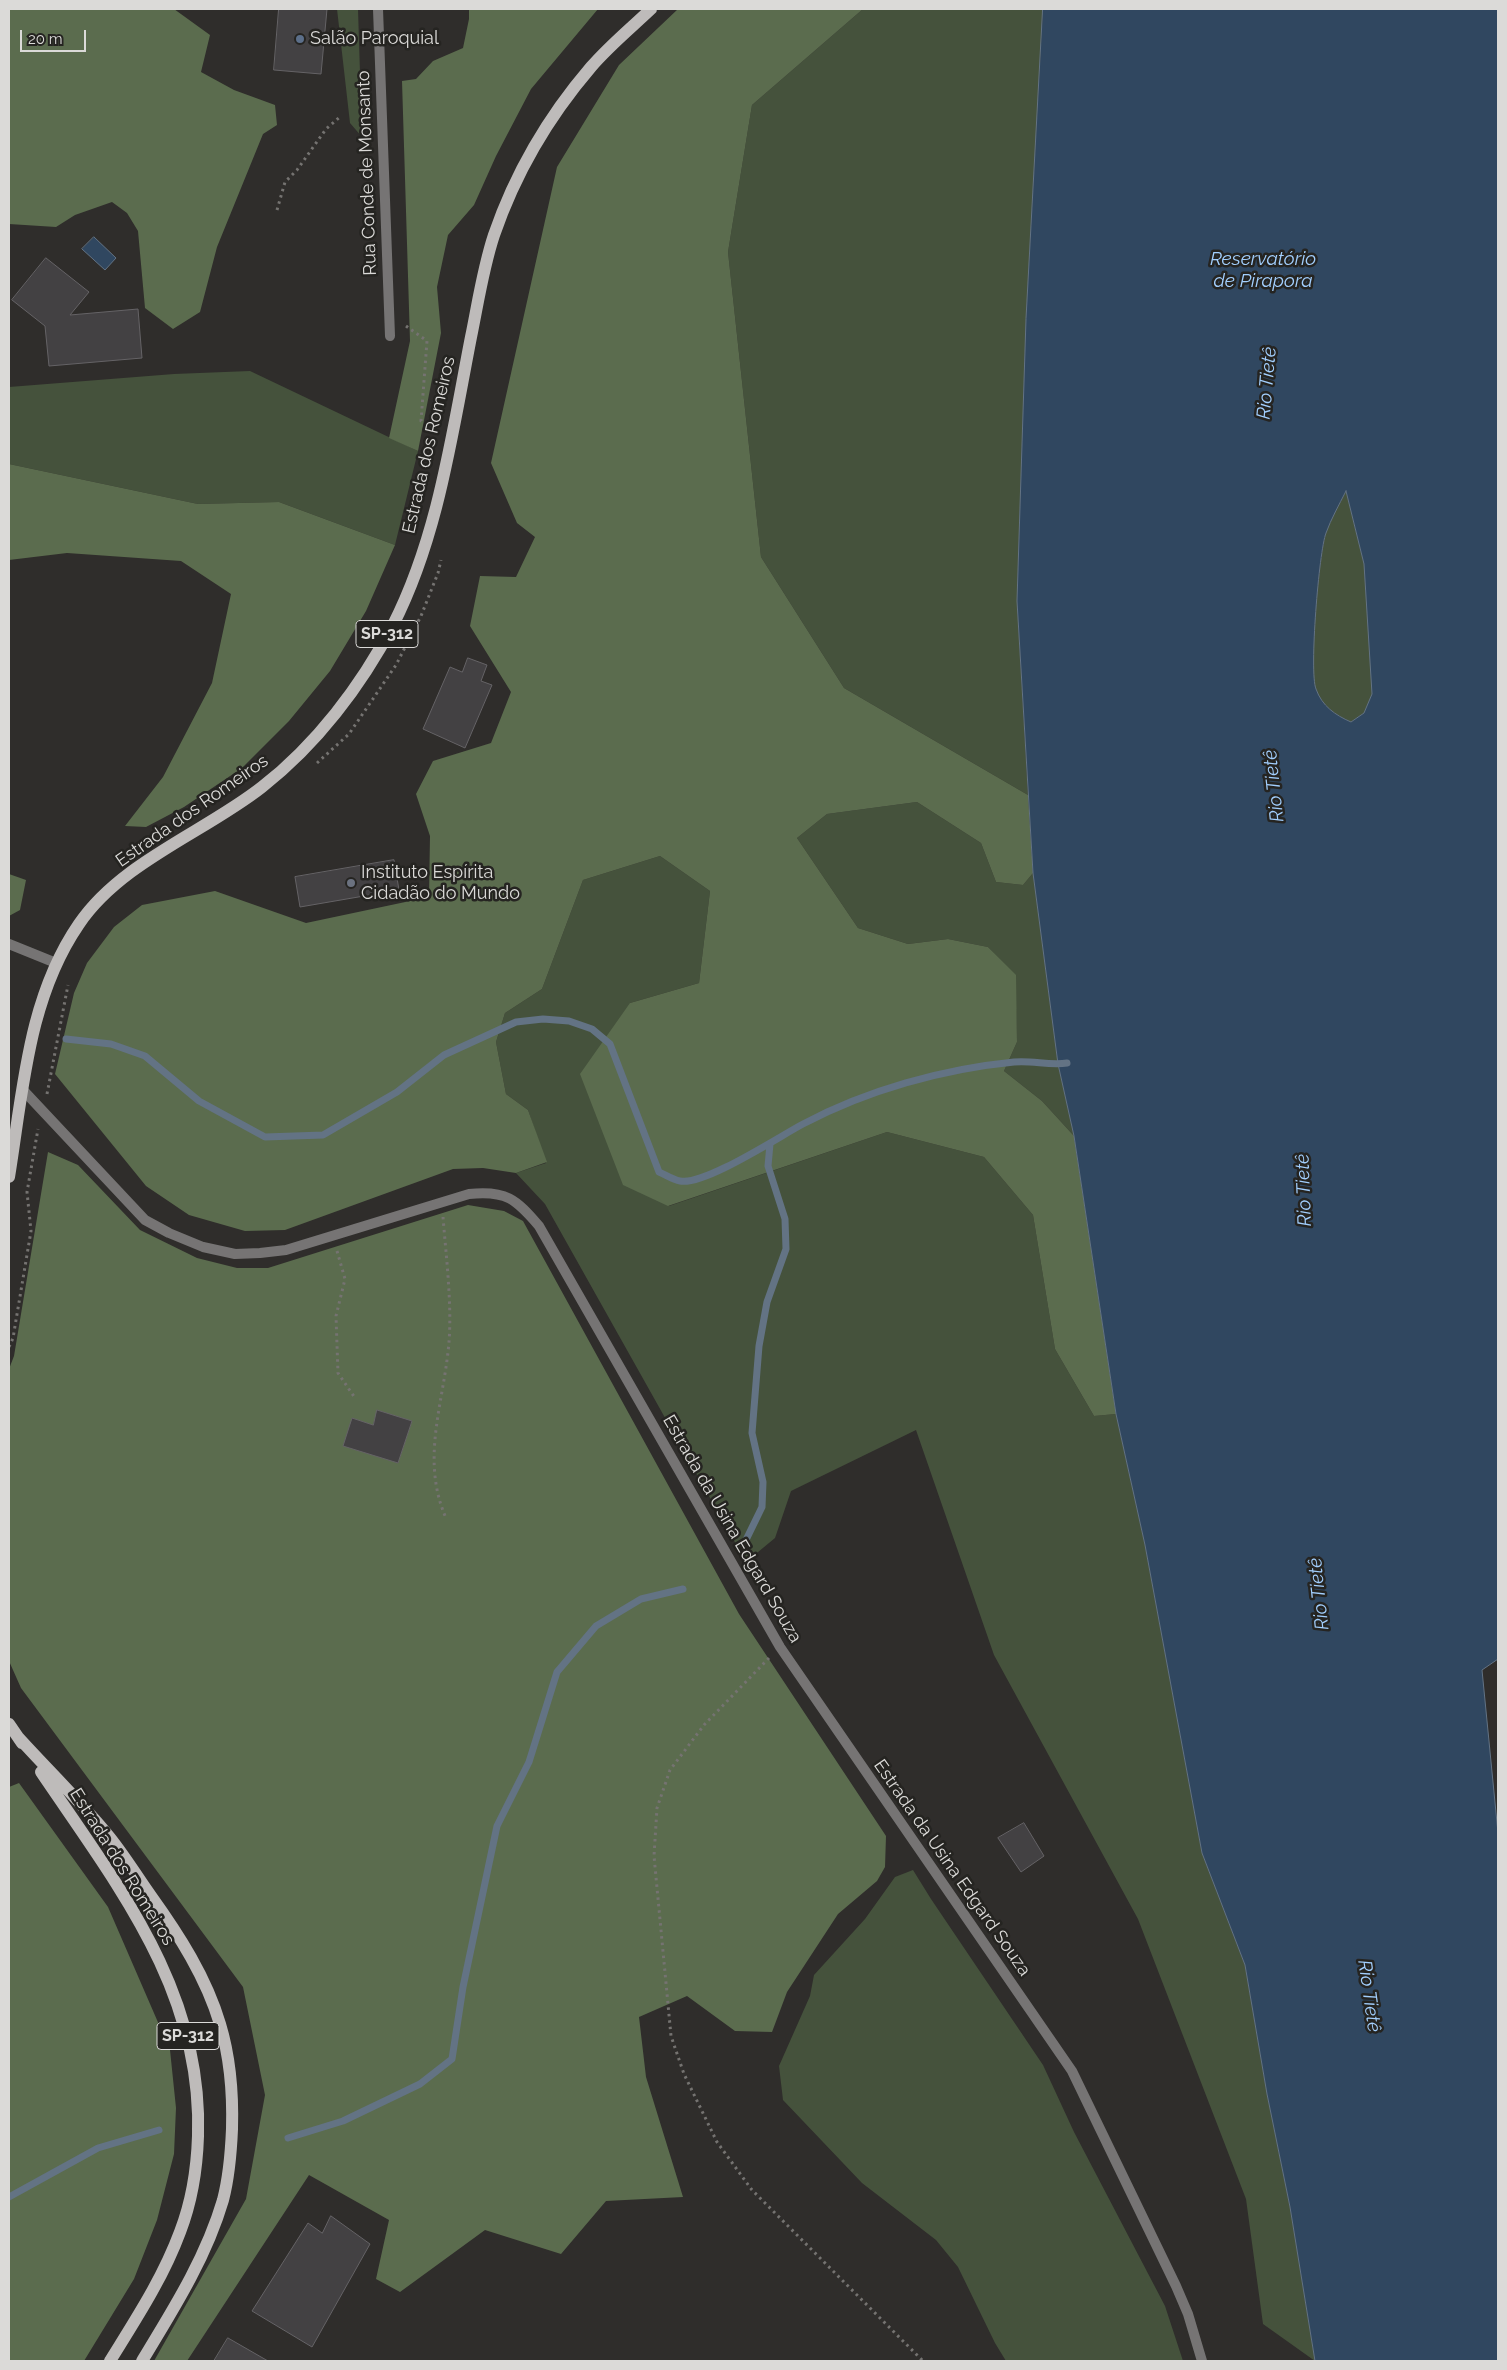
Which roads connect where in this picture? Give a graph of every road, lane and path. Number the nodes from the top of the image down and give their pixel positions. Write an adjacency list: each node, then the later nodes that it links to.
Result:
1 (378, 9): 5 (street, Rua Conde de Monsanto)
2 (651, 9): 7 (main road, Estrada dos Romeiros / SP-312)
3 (341, 116): 4 (path)
4 (278, 210)
5 (389, 314): 6 (street, Rua Conde de Monsanto); 7 (path)
6 (390, 336)
7 (451, 442): 11 (main road, Estrada dos Romeiros / SP-312)
8 (441, 556): 9 (path)
9 (315, 766)
10 (9, 944): 11 (street)
11 (56, 963): 13 (main road, Estrada dos Romeiros / SP-312)
12 (68, 982): 14 (path)
13 (23, 1090): 14 (street, Estrada da Usina Edgard Souza); 15 (main road, Estrada dos Romeiros / SP-312)
14 (41, 1109): 17 (street, Estrada da Usina Edgard Souza); 18 (path)
15 (9, 1177)
16 (442, 1201): 17 (street, Estrada da Usina Edgard Souza); 20 (path); 21 (street, Estrada da Usina Edgard Souza)
17 (332, 1236): 19 (path)
18 (9, 1347)
19 (355, 1398)
20 (446, 1518)
21 (780, 1647): 26 (path); 27 (street, Estrada da Usina Edgard Souza)
22 (9, 1724): 23 (main road, Estrada dos Romeiros / SP-312)
23 (18, 1737): 24 (main road, Estrada dos Romeiros / SP-312); 25 (main road, Estrada dos Romeiros / SP-312)
24 (110, 2361)
25 (142, 2361)
26 (923, 2361)
27 (1202, 2361)

